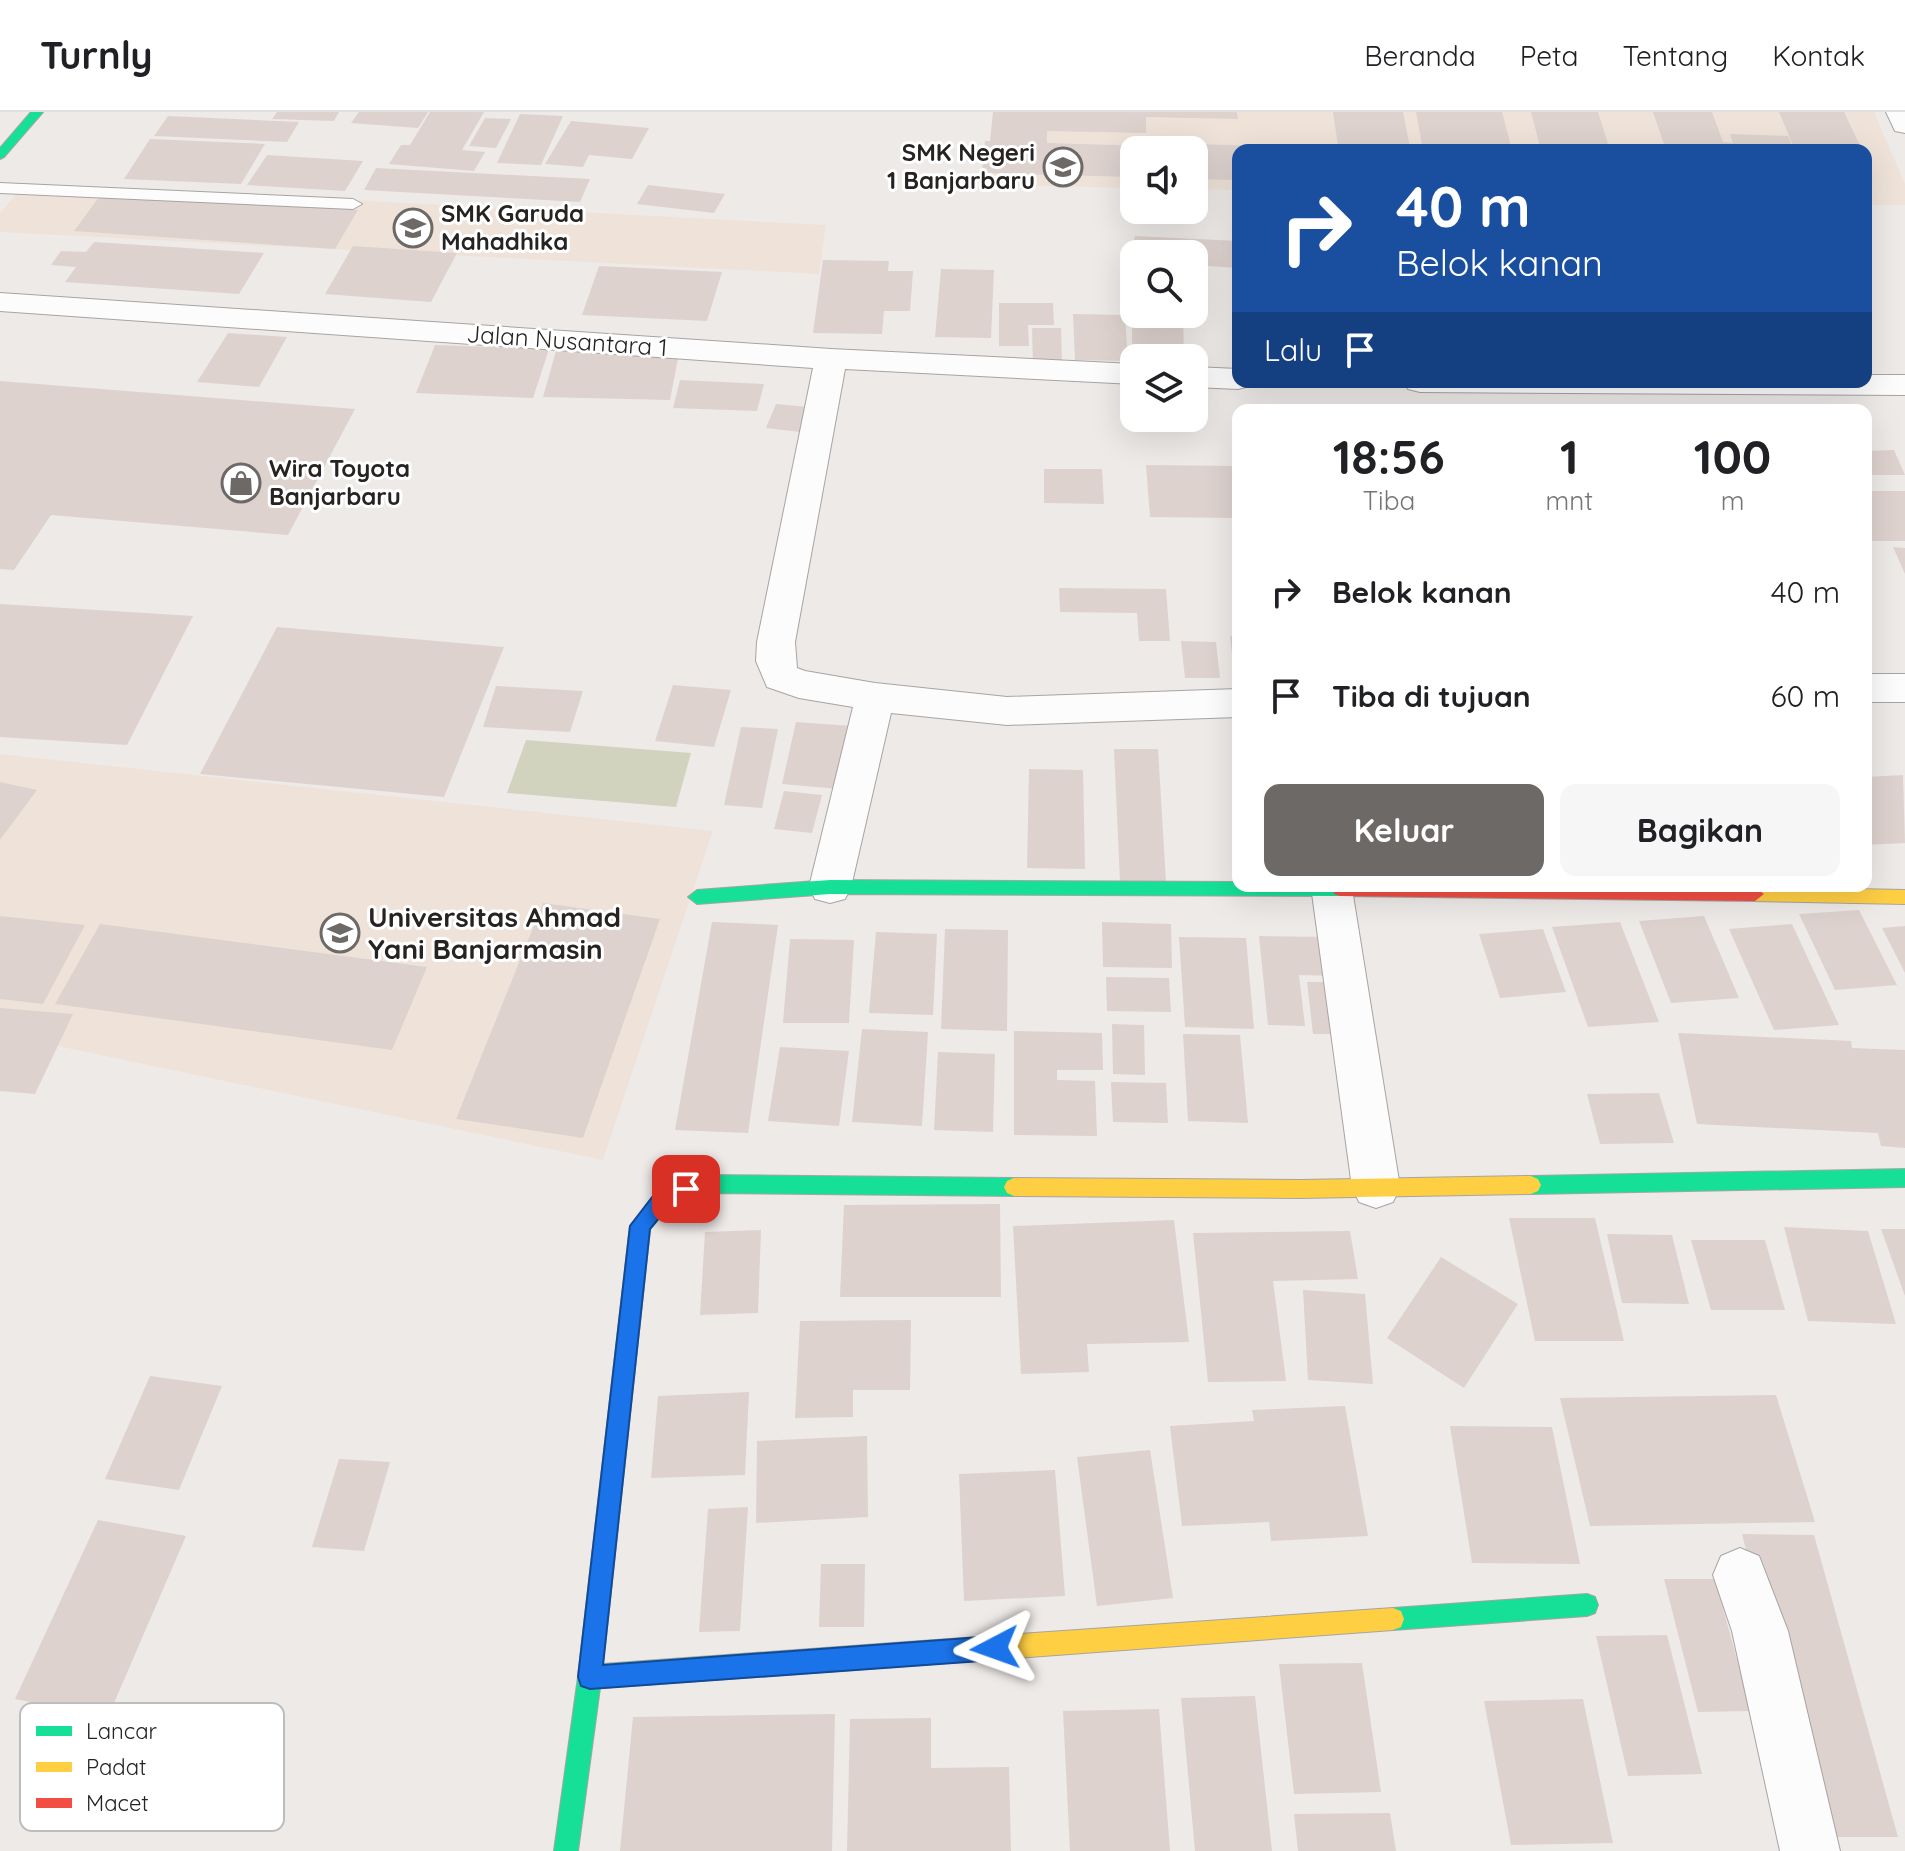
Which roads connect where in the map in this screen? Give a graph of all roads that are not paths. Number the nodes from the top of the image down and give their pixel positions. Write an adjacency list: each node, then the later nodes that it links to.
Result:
1 (37, 112): 4 (main road)
2 (1900, 112): 3 (street)
3 (1905, 125)
4 (0, 155)
5 (0, 188): 6 (lane)
6 (353, 204)
7 (0, 302): 8 (street, Jalan Nusantara 1)
8 (831, 359): 9 (street, Jalan Nusantara 1); 16 (street)
9 (1120, 373)
10 (1208, 378): 11 (street)
11 (1232, 379)
12 (1872, 385): 13 (street)
13 (1905, 385)
14 (1872, 688): 15 (street)
15 (1905, 688)
16 (875, 697): 17 (street); 18 (street)
17 (1232, 703)
18 (830, 887): 19 (main road); 22 (main road)
19 (1232, 889)
20 (1331, 892): 25 (street)
21 (1546, 892): 23 (main road)
22 (697, 897)
23 (1905, 897)
24 (1905, 1178): 25 (main road)
25 (1376, 1187): 28 (main road)
26 (1740, 1575): 30 (street)
27 (1587, 1605): 28 (main road)
28 (590, 1677): 29 (main road)
29 (566, 1851)
30 (1810, 1851)

